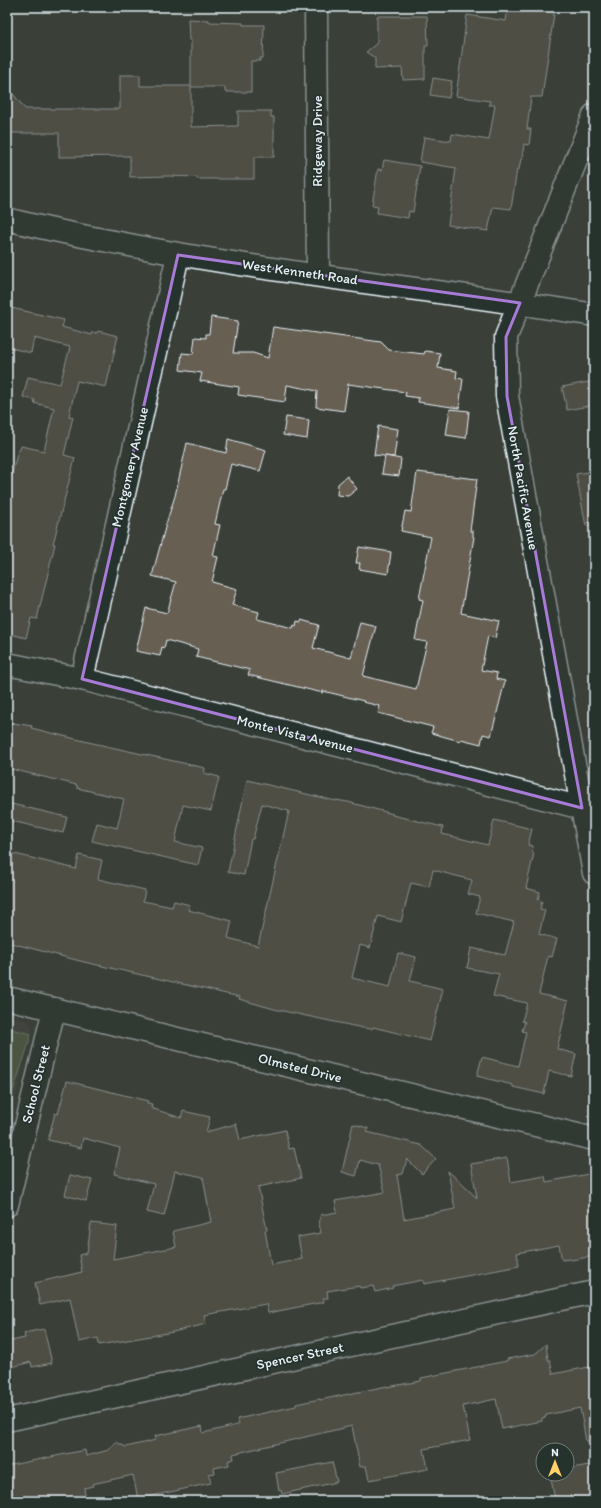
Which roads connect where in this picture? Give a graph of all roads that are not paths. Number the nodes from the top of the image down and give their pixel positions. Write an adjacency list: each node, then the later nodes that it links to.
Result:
1 (316, 7): 5 (street, Ridgeway Drive)
2 (594, 115): 6 (street, North Pacific Avenue)
3 (7, 219): 4 (street, West Kenneth Road)
4 (178, 255): 5 (street, West Kenneth Road); 9 (street, Montgomery Avenue)
5 (318, 276): 6 (street, West Kenneth Road)
6 (520, 303): 7 (street, West Kenneth Road); 10 (street, North Pacific Avenue)
7 (594, 315)
8 (7, 664): 9 (street, Monte Vista Avenue)
9 (82, 679): 10 (street, Monte Vista Avenue)
10 (582, 808): 11 (street, North Pacific Avenue)
11 (594, 874)
12 (7, 998): 13 (street, Olmsted Drive)
13 (54, 1009): 14 (street, Olmsted Drive); 15 (street, School Street)
14 (594, 1139)
15 (7, 1205)
16 (594, 1292): 17 (street, Spencer Street)
17 (7, 1420)

